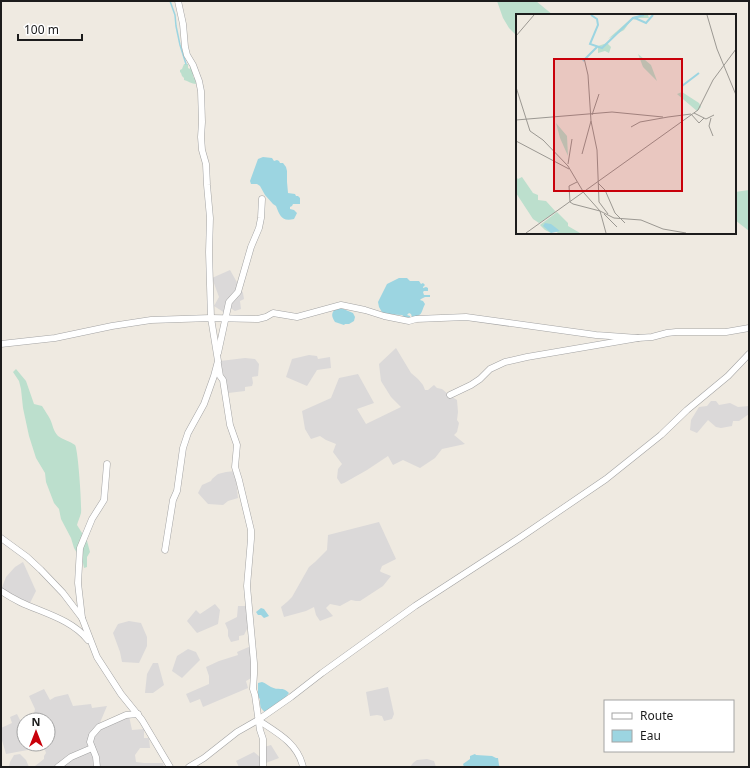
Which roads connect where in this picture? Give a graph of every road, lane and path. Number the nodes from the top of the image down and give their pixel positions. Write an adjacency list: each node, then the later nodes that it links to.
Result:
1 (178, 1): 3 (street)
2 (262, 199): 4 (street)
3 (211, 318): 4 (street); 7 (street); 9 (street)
4 (226, 318): 6 (street); 9 (street)
5 (749, 328): 6 (street)
6 (638, 338): 12 (street)
7 (1, 344)
8 (749, 354): 20 (street)
9 (217, 358): 10 (street); 15 (street)
10 (220, 376): 11 (street); 20 (street)
11 (227, 376)
12 (450, 395)
13 (107, 464): 17 (street)
14 (1, 538): 17 (street)
15 (165, 550)
16 (1, 591): 18 (street)
17 (82, 618): 18 (street)
18 (92, 644): 19 (street)
19 (138, 714): 21 (street); 24 (street)
20 (258, 720): 25 (street); 26 (street); 27 (street)
21 (92, 748): 22 (street); 23 (street)
22 (58, 767)
23 (97, 767)
24 (170, 767)
25 (189, 767)
26 (263, 767)
27 (303, 767)

